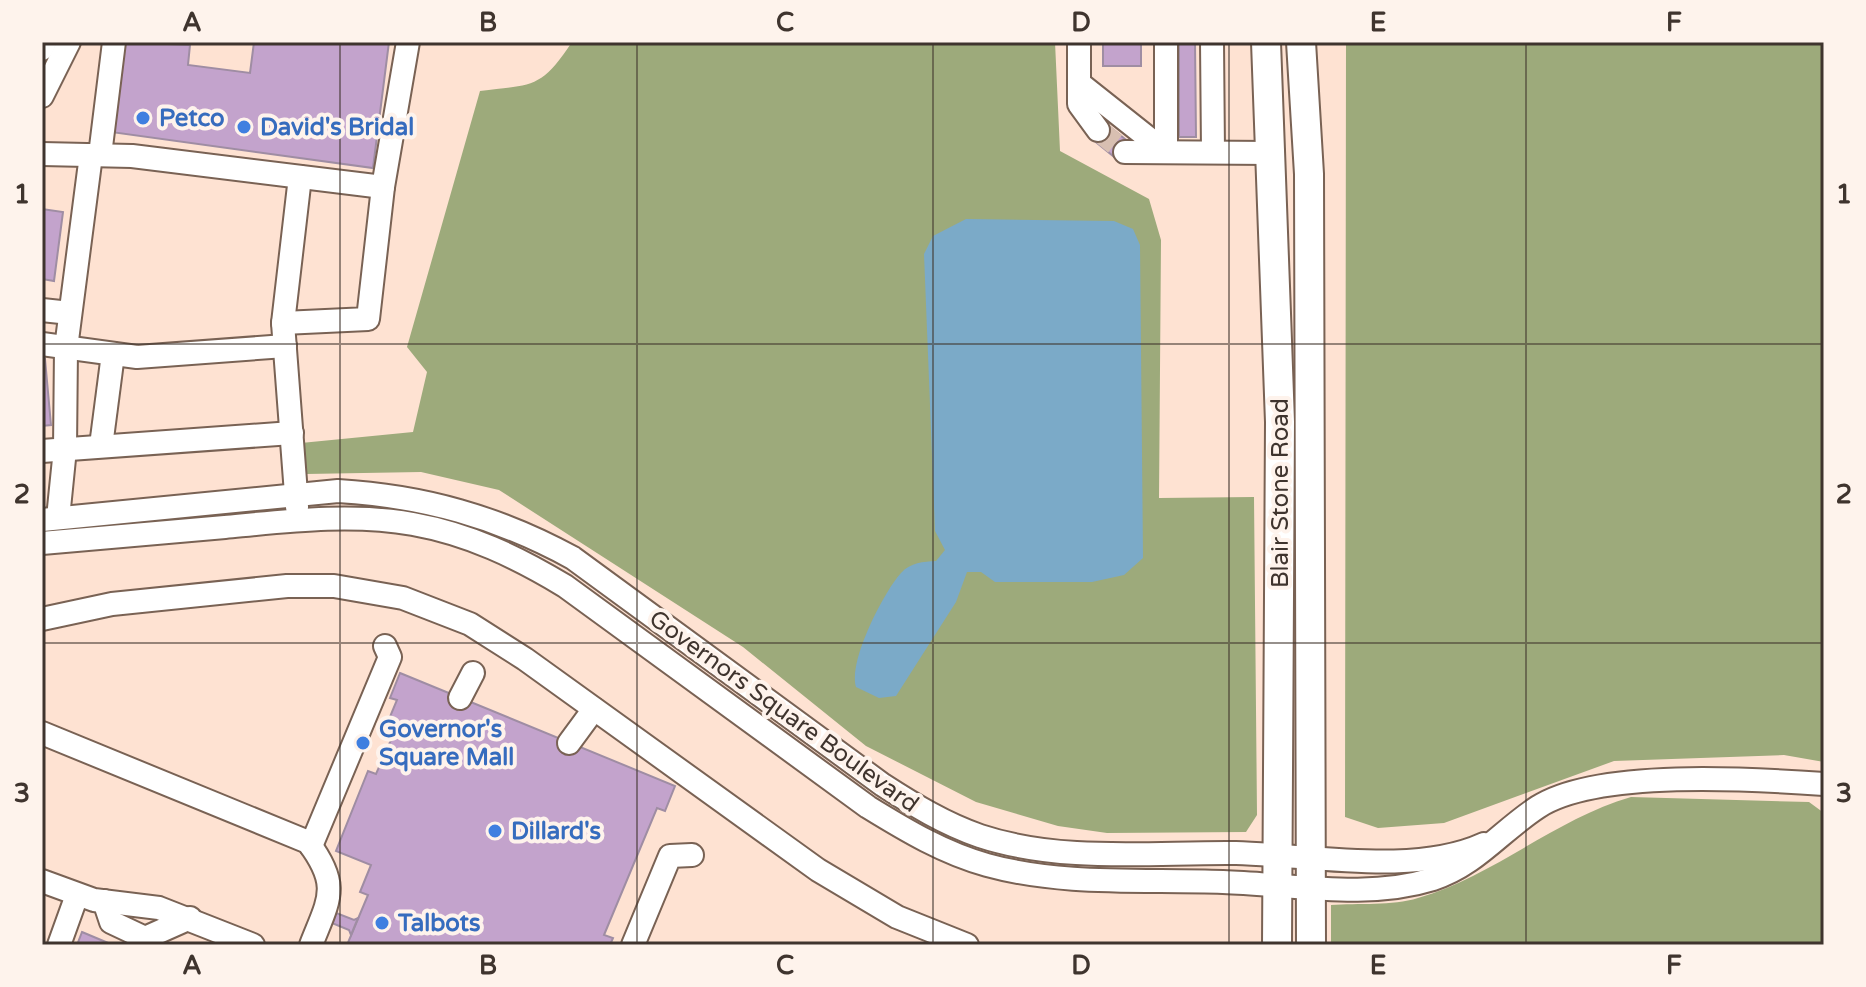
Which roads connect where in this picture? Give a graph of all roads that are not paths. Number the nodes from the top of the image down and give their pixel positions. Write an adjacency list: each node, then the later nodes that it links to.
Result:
1 (45, 42): 10 (street)
2 (69, 42): 12 (street)
3 (114, 42): 20 (street)
4 (408, 42): 24 (street)
5 (1079, 42): 11 (street)
6 (1166, 42): 16 (street)
7 (1212, 42): 17 (street)
8 (1266, 42): 21 (main road, Blair Stone Road)
9 (1301, 42): 22 (main road, Blair Stone Road)
10 (42, 49)
11 (1079, 83): 13 (street); 16 (street)
12 (42, 96)
13 (1098, 130)
14 (42, 136): 19 (street)
15 (1125, 152): 16 (street)
16 (1166, 152): 17 (street)
17 (1213, 152): 21 (street)
18 (42, 154): 19 (street)
19 (66, 154): 20 (street)
20 (95, 155): 23 (street); 26 (street)
21 (1274, 163): 22 (main road); 52 (main road, Blair Stone Road)
22 (1309, 174): 53 (main road, Blair Stone Road)
23 (300, 177): 24 (street); 27 (street)
24 (383, 187): 27 (street)
25 (42, 310): 26 (street)
26 (70, 313): 30 (street)
27 (283, 323): 29 (street)
28 (42, 344): 30 (street)
29 (285, 346): 31 (street); 32 (street)
30 (66, 348): 31 (street); 34 (street)
31 (113, 354): 33 (street)
32 (292, 433): 33 (street); 35 (street)
33 (101, 446): 34 (street)
34 (53, 450): 36 (street)
35 (296, 493): 36 (street, Governors Square Boulevard); 37 (street); 47 (street, Governors Square Boulevard)
36 (50, 519)
37 (298, 520): 38 (street, Governors Square Boulevard); 48 (street, Governors Square Boulevard)
38 (42, 543)
39 (42, 619): 43 (street)
40 (385, 646): 50 (street)
41 (473, 673): 42 (street)
42 (460, 698)
43 (594, 709): 45 (street); 64 (street)
44 (42, 733): 50 (street)
45 (569, 743)
46 (1824, 784): 49 (street, Governors Square Boulevard)
47 (904, 798): 48 (street); 52 (street, Governors Square Boulevard)
48 (888, 819): 55 (street, Governors Square Boulevard)
49 (1503, 835): 53 (street, Governors Square Boulevard); 56 (street, Governors Square Boulevard)
50 (311, 846): 62 (street)
51 (692, 855): 63 (street)
52 (1278, 855): 53 (street, Governors Square Boulevard); 55 (main road, Blair Stone Road)
53 (1311, 859): 56 (main road, Blair Stone Road)
54 (42, 881): 57 (street)
55 (1277, 885): 56 (street, Governors Square Boulevard); 65 (main road, Blair Stone Road)
56 (1312, 888): 66 (main road, Blair Stone Road)
57 (77, 895): 58 (street); 60 (street)
58 (104, 901): 59 (street); 59 (street)
59 (190, 918): 61 (street)
60 (59, 945)
61 (253, 945)
62 (311, 945)
63 (633, 945)
64 (967, 945)
65 (1277, 945)
66 (1311, 945)

